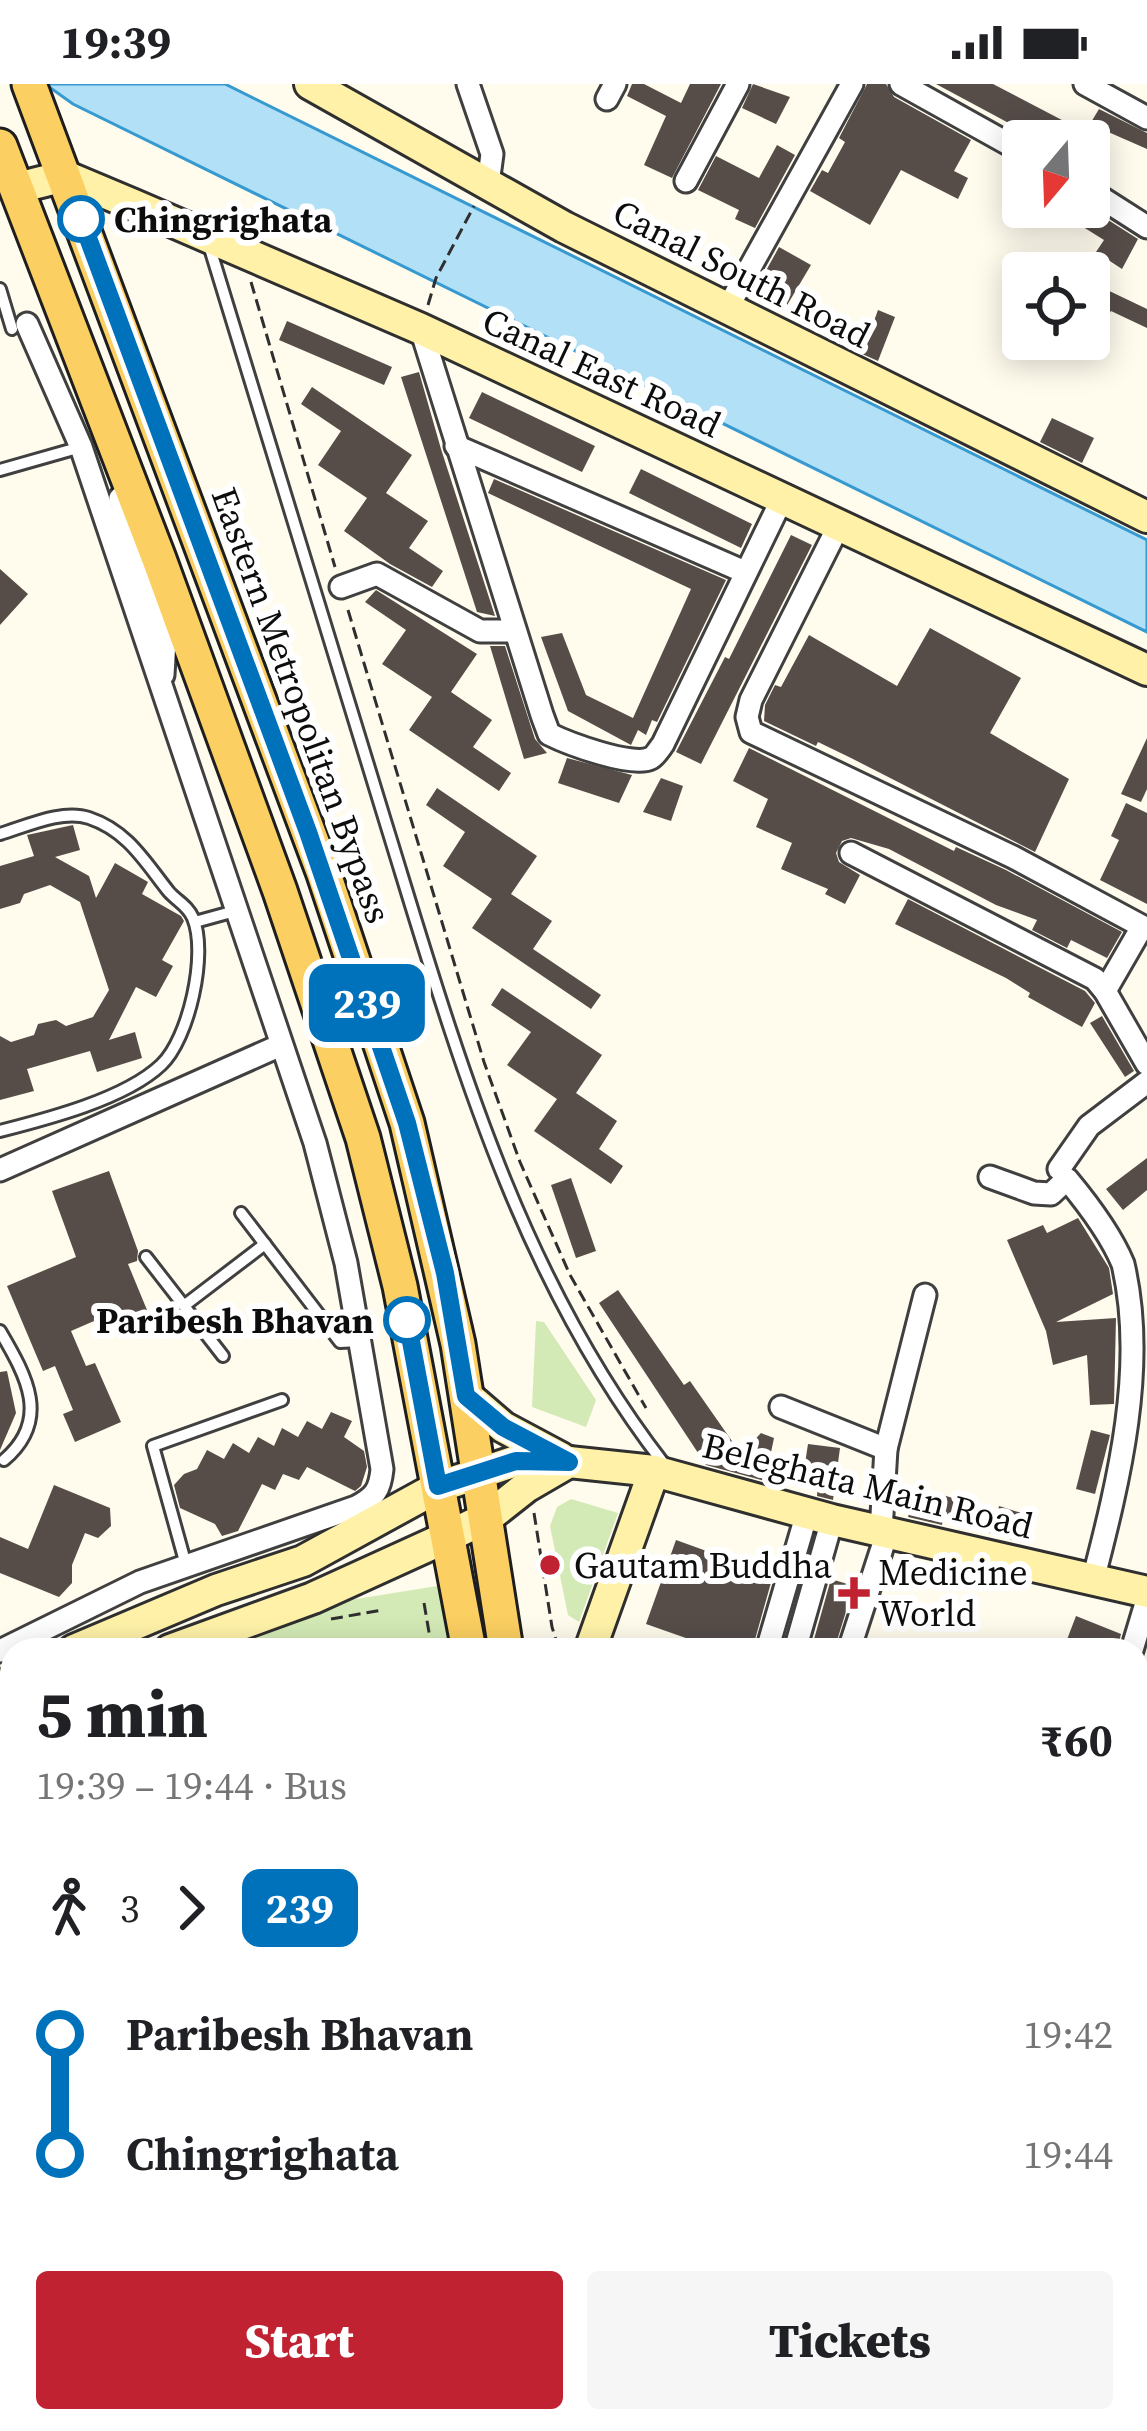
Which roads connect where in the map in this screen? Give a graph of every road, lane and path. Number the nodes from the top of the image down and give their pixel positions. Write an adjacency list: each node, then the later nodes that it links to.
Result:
1 (29, 84): 11 (main road, Eastern Metropolitan Bypass)
2 (310, 84): 13 (main road, Canal South Road)
3 (468, 84): 13 (street)
4 (738, 84): 12 (street)
5 (852, 84): 22 (street)
6 (902, 84): 9 (street)
7 (1085, 84): 8 (street)
8 (1147, 118)
9 (1002, 140)
10 (0, 146): 14 (main road)
11 (65, 176): 14 (main road); 18 (main road, Canal East Road); 60 (main road, Eastern Metropolitan Bypass)
12 (686, 181)
13 (488, 184): 22 (main road, Canal South Road)
14 (16, 188): 27 (main road)
15 (1110, 203): 17 (street)
16 (463, 224): 20 (path)
17 (1147, 227)
18 (207, 236): 19 (main road, Canal East Road); 66 (lane)
19 (242, 251): 24 (main road, Canal East Road); 33 (path)
20 (436, 278)
21 (0, 289): 23 (lane)
22 (727, 310): 30 (main road, Canal South Road)
23 (11, 329): 26 (street)
24 (421, 329): 25 (street); 29 (main road, Canal East Road)
25 (456, 446): 32 (street); 34 (street)
26 (81, 447): 28 (lane); 36 (street)
27 (117, 450): 36 (street); 68 (main road)
28 (0, 470)
29 (782, 499): 31 (main road, Canal East Road); 32 (street)
30 (1147, 517)
31 (838, 527): 35 (main road, Canal East Road); 41 (street)
32 (745, 572): 34 (street)
33 (341, 587): 34 (street); 66 (path)
34 (515, 632)
35 (1147, 670)
36 (163, 688): 39 (street)
37 (0, 834): 40 (lane)
38 (851, 853): 42 (street)
39 (235, 911): 40 (lane); 43 (street)
40 (195, 922): 46 (lane)
41 (1144, 928): 42 (street)
42 (1106, 991): 44 (street)
43 (281, 1045): 48 (street); 58 (street)
44 (1147, 1064)
45 (1147, 1082): 49 (street)
46 (49, 1117): 47 (lane); 48 (lane)
47 (0, 1131)
48 (60, 1144): 50 (street)
49 (1059, 1169)
50 (0, 1170)
51 (991, 1177): 77 (street)
52 (241, 1213): 53 (lane)
53 (265, 1244): 56 (lane); 58 (lane)
54 (146, 1257): 56 (lane)
55 (925, 1295): 63 (street)
56 (185, 1305): 59 (lane)
57 (0, 1331): 64 (lane)
58 (359, 1341): 74 (street)
59 (224, 1355)
60 (466, 1396): 65 (main road); 67 (main road, Eastern Metropolitan Bypass)
61 (283, 1400): 75 (lane)
62 (781, 1407): 63 (street)
63 (886, 1449): 72 (street)
64 (4, 1460)
65 (569, 1462): 66 (main road, Beleghata Main Road); 67 (main road, Beleghata Main Road); 70 (main road)
66 (660, 1466): 71 (main road, Beleghata Main Road); 89 (main road)
67 (478, 1471): 68 (main road, Beleghata Main Road); 70 (main road, Eastern Metropolitan Bypass)
68 (438, 1486): 73 (main road); 76 (main road, Beleghata Main Road)
69 (532, 1499): 82 (path)
70 (488, 1517): 73 (main road); 88 (main road, Eastern Metropolitan Bypass)
71 (819, 1517): 72 (main road, Beleghata Main Road); 90 (street); 91 (street)
72 (884, 1532): 77 (main road, Beleghata Main Road); 92 (street)
73 (447, 1537): 85 (main road); 87 (main road)
74 (248, 1542): 75 (street); 76 (street)
75 (187, 1565): 83 (street)
76 (261, 1575): 84 (main road, Beleghata Main Road)
77 (1093, 1580): 78 (main road, Beleghata Main Road)
78 (1147, 1596): 93 (street)
79 (424, 1603): 86 (path)
80 (382, 1610): 81 (path)
81 (331, 1619)
82 (552, 1627)
83 (26, 1638)
84 (102, 1638)
85 (198, 1638)
86 (430, 1638)
87 (467, 1638)
88 (504, 1638)
89 (595, 1638)
90 (771, 1638)
91 (797, 1638)
92 (853, 1638)
93 (1135, 1638)

